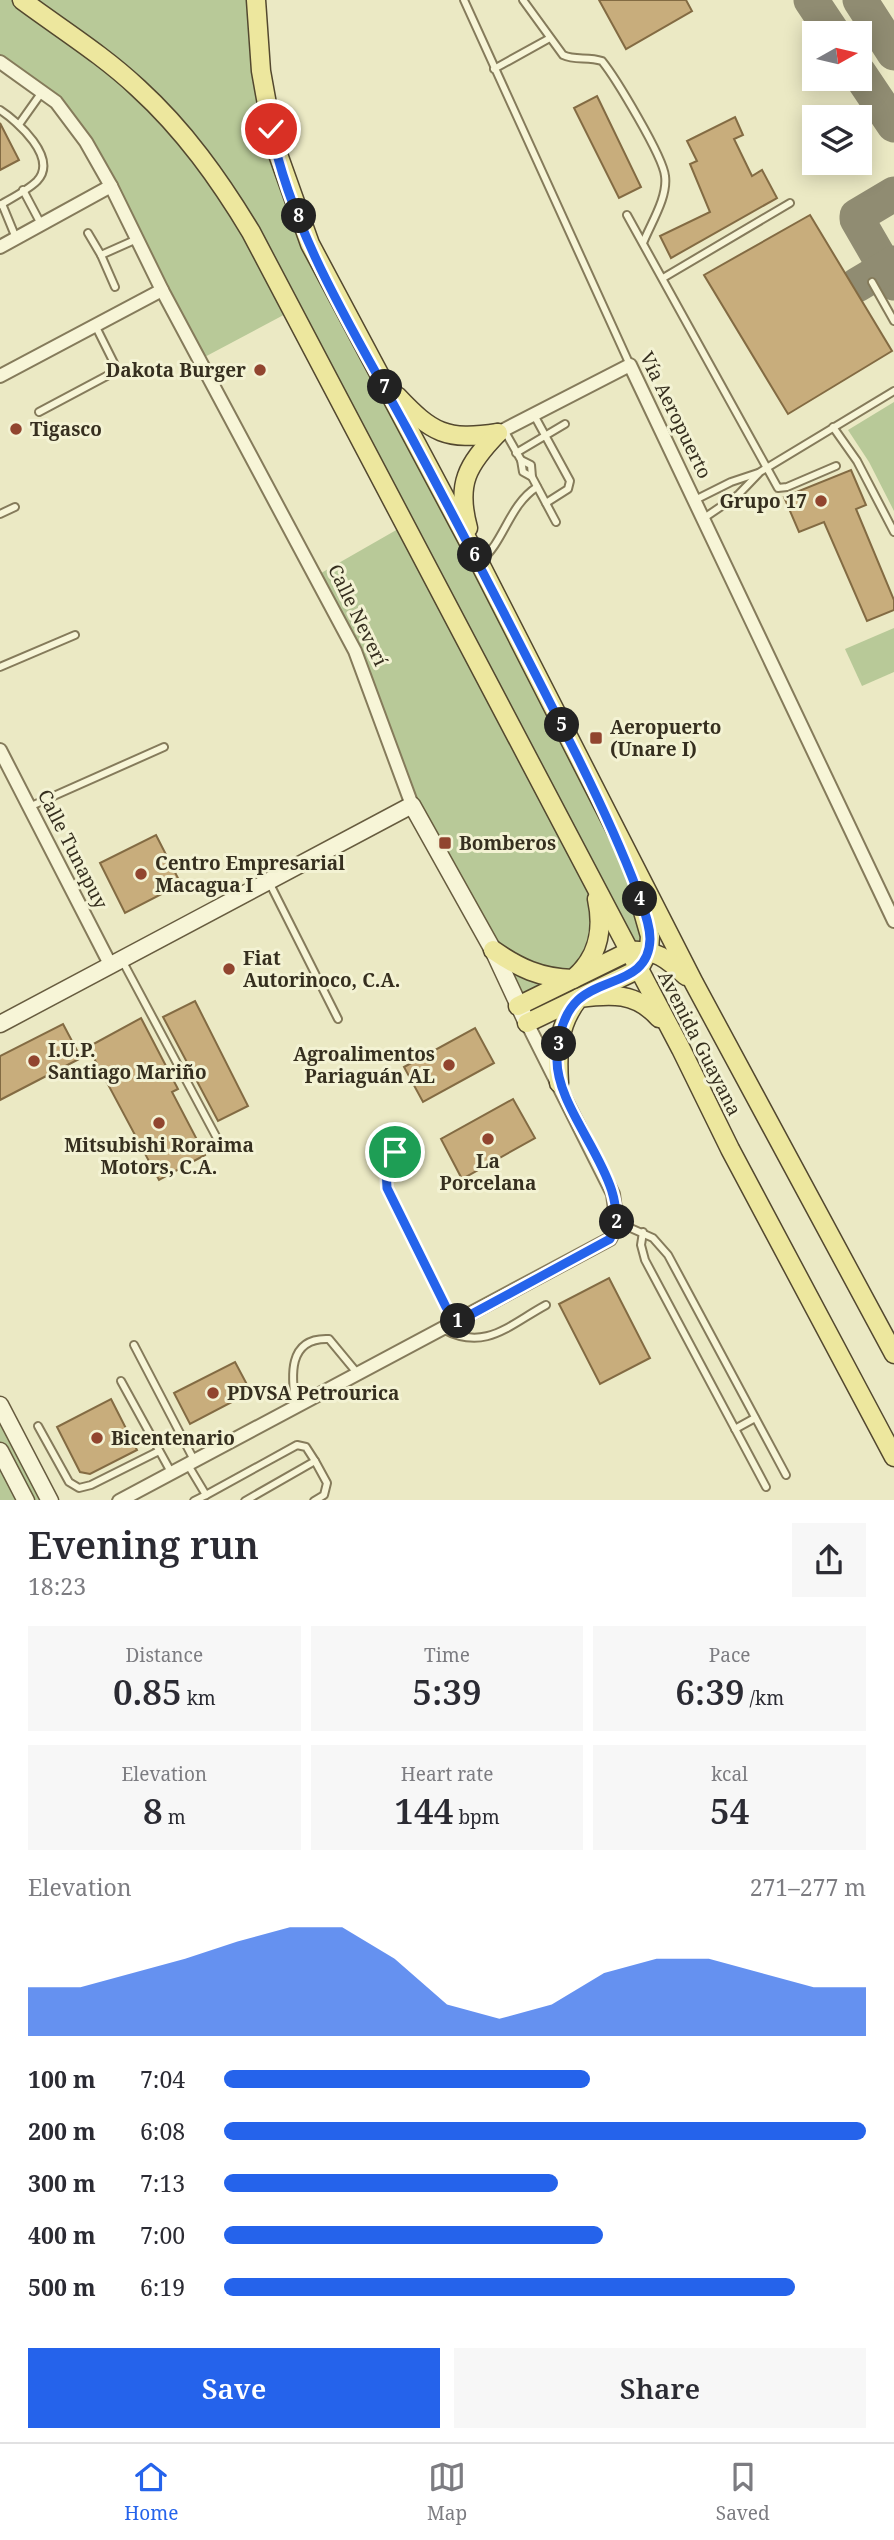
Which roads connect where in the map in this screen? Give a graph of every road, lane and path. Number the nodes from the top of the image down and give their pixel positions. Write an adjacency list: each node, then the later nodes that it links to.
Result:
1 (22, 0): 59 (main road, Avenida Guayana)
2 (256, 0): 31 (main road, Avenida Guayana)
3 (464, 0): 7 (lane, Vía Aeropuerto)
4 (523, 0): 5 (lane)
5 (550, 38): 7 (lane); 20 (lane)
6 (0, 62): 8 (street, Calle Neverí)
7 (495, 69): 29 (lane, Vía Aeropuerto)
8 (42, 92): 10 (lane); 11 (street, Calle Neverí)
9 (0, 110): 10 (lane)
10 (20, 123): 12 (lane)
11 (111, 186): 16 (street); 19 (street, Calle Neverí)
12 (23, 190): 14 (lane); 16 (lane)
13 (790, 203): 23 (lane)
14 (1, 205): 18 (lane)
15 (627, 215): 20 (lane)
16 (41, 224): 18 (street)
17 (88, 233): 22 (lane)
18 (16, 238): 21 (street)
19 (137, 239): 22 (lane); 26 (street, Calle Neverí)
20 (643, 243): 23 (lane)
21 (0, 247)
22 (101, 256): 25 (lane)
23 (663, 278): 41 (lane)
24 (872, 282): 27 (lane)
25 (115, 287)
26 (162, 290): 28 (street); 56 (street, Calle Neverí)
27 (894, 321)
28 (96, 325): 30 (street); 33 (lane)
29 (630, 365): 34 (street); 44 (street, Vía Aeropuerto)
30 (0, 376)
31 (380, 378): 37 (main road); 51 (main road, Avenida Guayana)
32 (894, 391): 36 (lane)
33 (39, 412)
34 (534, 415): 37 (street); 38 (lane)
35 (565, 424): 38 (lane)
36 (833, 427): 41 (lane); 50 (lane)
37 (501, 432): 39 (lane); 51 (main road)
38 (545, 436): 39 (lane); 45 (lane)
39 (516, 453): 43 (lane)
40 (836, 466): 41 (lane)
41 (767, 468): 42 (lane)
42 (760, 472): 44 (lane); 48 (lane)
43 (537, 487): 45 (lane); 51 (lane)
44 (695, 500): 48 (street, Vía Aeropuerto)
45 (546, 503): 49 (lane)
46 (15, 507): 47 (lane)
47 (0, 514)
48 (704, 518): 61 (street, Vía Aeropuerto)
49 (556, 522)
50 (894, 532)
51 (477, 557): 58 (main road, Avenida Guayana)
52 (75, 635): 53 (lane)
53 (0, 667)
54 (164, 747): 57 (lane)
55 (0, 750): 57 (street, Calle Tunapuy)
56 (412, 805): 60 (street); 62 (street, Calle Neverí)
57 (29, 807): 65 (street, Calle Tunapuy)
58 (614, 828): 63 (main road); 68 (main road, Avenida Guayana)
59 (590, 876): 64 (main road, Avenida Guayana); 67 (main road)
60 (269, 882): 65 (street); 71 (lane)
61 (894, 921)
62 (493, 950): 67 (main road); 70 (street, Calle Neverí)
63 (649, 950): 64 (main road); 66 (main road); 68 (main road)
64 (630, 951): 66 (main road, Avenida Guayana); 67 (main road)
65 (116, 963): 73 (street); 76 (lane)
66 (639, 969): 69 (main road); 74 (main road, Avenida Guayana)
67 (572, 979): 70 (main road)
68 (694, 983): 84 (main road, Avenida Guayana)
69 (579, 998): 72 (main road); 74 (main road); 75 (main road)
70 (518, 1006): 72 (street, Calle Neverí)
71 (338, 1019)
72 (527, 1023): 75 (street, Calle Neverí)
73 (0, 1024)
74 (681, 1049): 94 (main road, Avenida Guayana)
75 (559, 1083): 78 (street, Calle Neverí)
76 (218, 1140)
77 (395, 1152): 81 (lane)
78 (617, 1224): 79 (lane); 81 (street)
79 (643, 1232): 89 (lane); 91 (lane)
80 (546, 1305): 82 (lane)
81 (457, 1322): 82 (street)
82 (443, 1329): 85 (street)
83 (134, 1345): 96 (lane)
84 (894, 1354)
85 (358, 1374): 88 (street); 88 (lane)
86 (121, 1381): 93 (lane)
87 (0, 1405): 102 (street)
88 (296, 1406): 96 (street)
89 (755, 1418): 91 (lane); 98 (lane)
90 (38, 1426): 93 (lane)
91 (735, 1429): 99 (lane)
92 (0, 1451): 101 (street)
93 (159, 1451): 97 (lane)
94 (894, 1457)
95 (315, 1461): 100 (lane); 105 (lane); 106 (lane)
96 (190, 1462): 97 (street); 100 (lane)
97 (172, 1472): 103 (street)
98 (786, 1475)
99 (766, 1487)
100 (206, 1495): 104 (lane)
101 (26, 1500)
102 (50, 1500)
103 (119, 1500)
104 (194, 1500)
105 (245, 1500)
106 (314, 1500)

